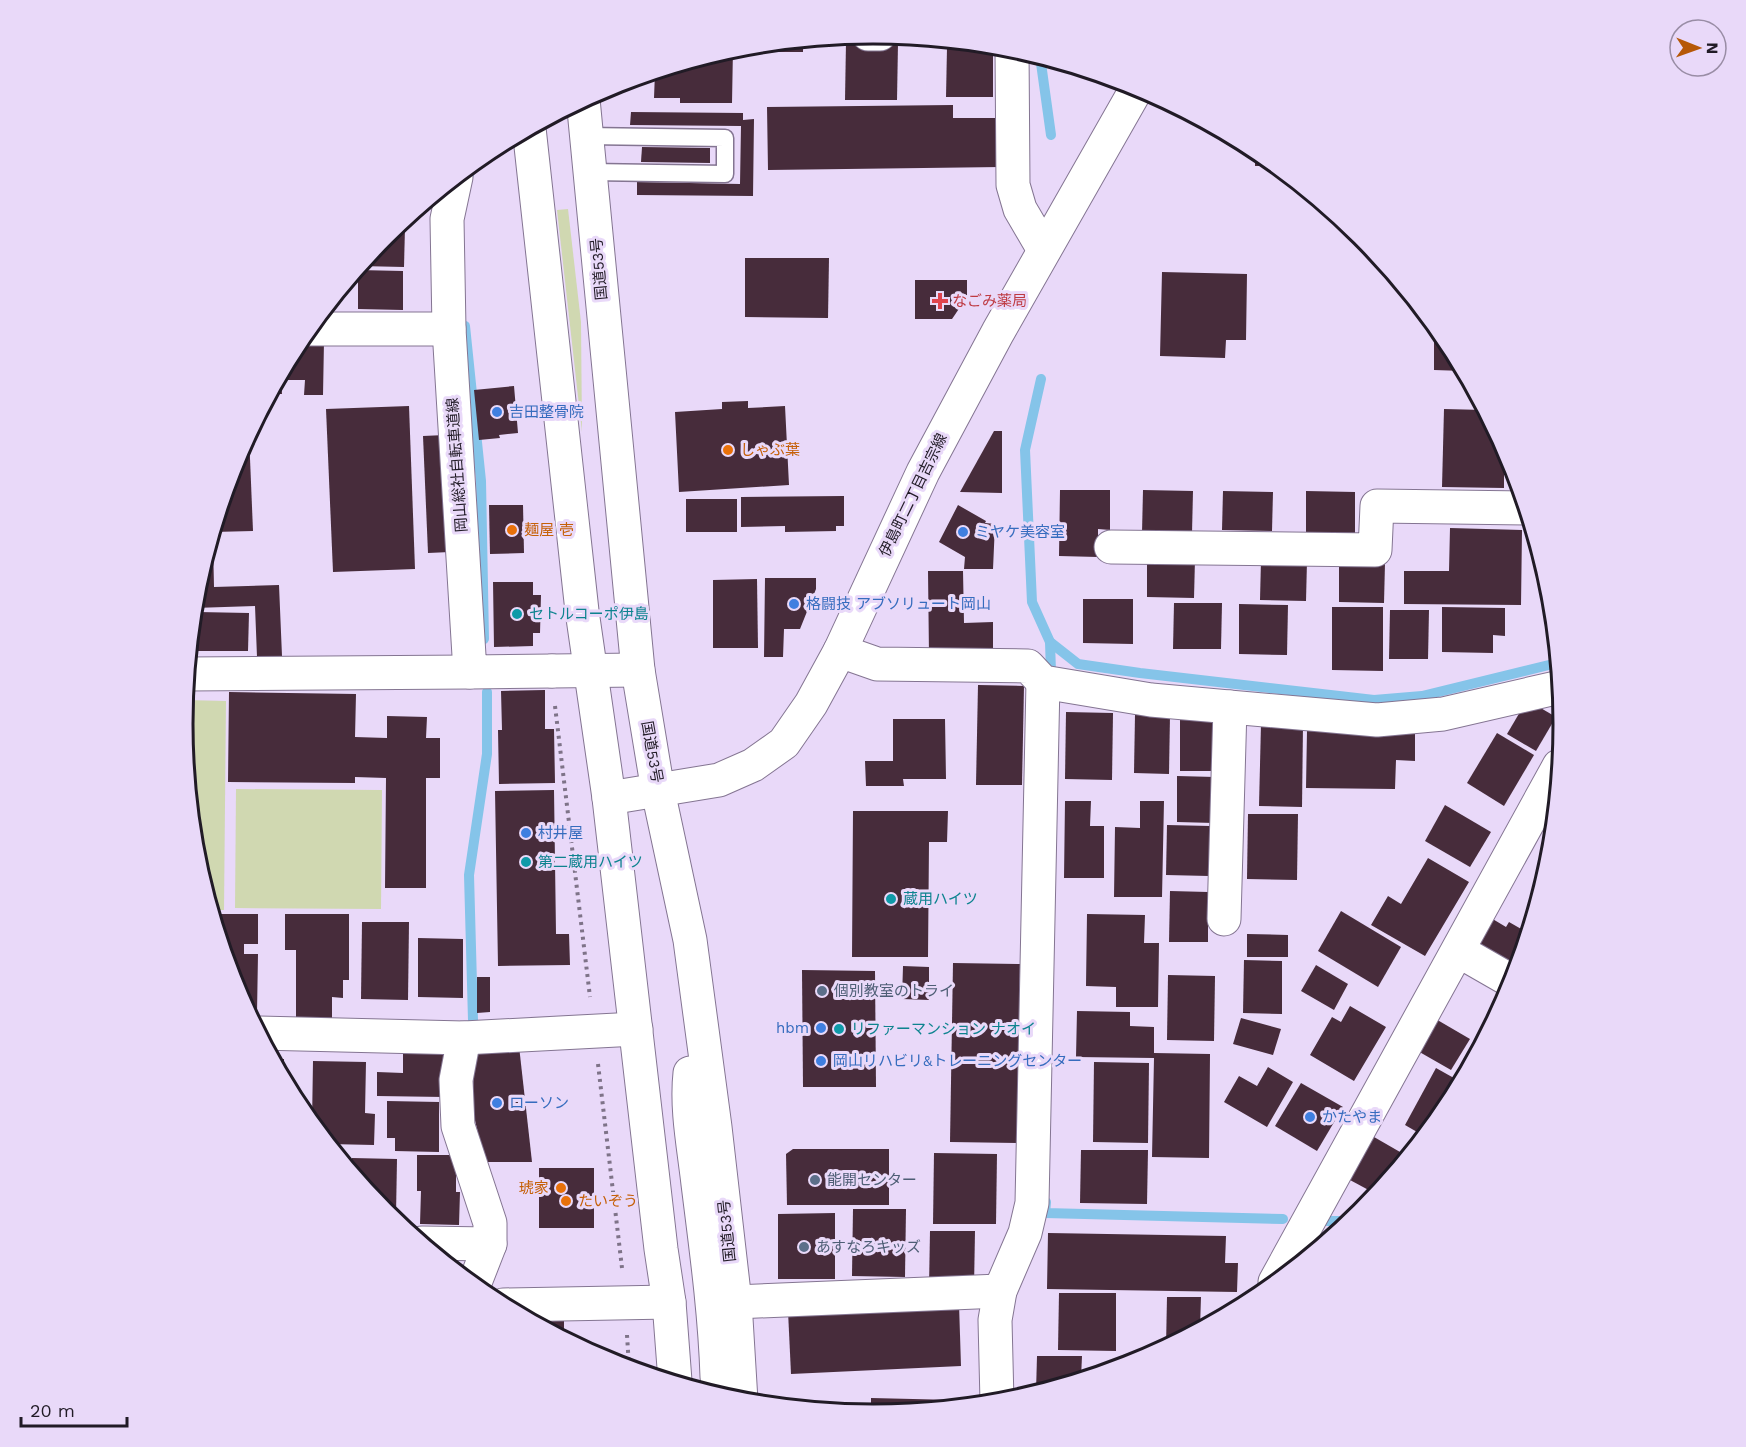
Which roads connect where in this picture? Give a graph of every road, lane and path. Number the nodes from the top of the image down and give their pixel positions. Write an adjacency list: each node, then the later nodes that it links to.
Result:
1 (1012, 58): 8 (main road)
2 (1133, 95): 8 (main road, 伊島町二丁目吉宗線)
3 (582, 110): 4 (main road, 国道53号)
4 (587, 136): 6 (main road, 国道53号); 6 (lane)
5 (530, 137): 14 (main road)
6 (590, 172): 15 (main road, 国道53号)
7 (454, 188): 10 (main road, 岡山総社自転車道線)
8 (1044, 250): 13 (main road, 伊島町二丁目吉宗線)
9 (320, 329): 10 (main road)
10 (449, 329): 16 (main road, 岡山総社自転車道線)
11 (1518, 508): 12 (main road)
12 (1110, 547)
13 (840, 651): 18 (main road); 22 (main road, 伊島町二丁目吉宗線)
14 (590, 670): 15 (main road); 16 (main road); 23 (main road)
15 (638, 670): 22 (main road, 国道53号)
16 (471, 672): 17 (main road)
17 (195, 674)
18 (1043, 682): 20 (main road); 35 (main road)
19 (1552, 689): 20 (main road)
20 (1230, 707): 24 (main road)
21 (1550, 782): 25 (main road)
22 (658, 791): 23 (main road, 伊島町二丁目吉宗線); 27 (main road, 国道53号)
23 (609, 798): 28 (main road)
24 (1224, 919)
25 (1459, 951): 26 (main road); 33 (main road)
26 (1504, 977)
27 (699, 1012): 37 (main road, 国道53号); 40 (main road)
28 (636, 1029): 30 (main road); 36 (main road)
29 (268, 1033): 30 (main road)
30 (464, 1038): 32 (main road)
31 (435, 1243): 32 (main road)
32 (490, 1244): 34 (main road)
33 (1285, 1265)
34 (477, 1276)
35 (1000, 1292): 37 (main road); 42 (main road)
36 (669, 1302): 38 (main road); 39 (main road)
37 (735, 1302): 41 (main road, 国道53号)
38 (521, 1305)
39 (674, 1373)
40 (717, 1385)
41 (740, 1390)
42 (997, 1392)

